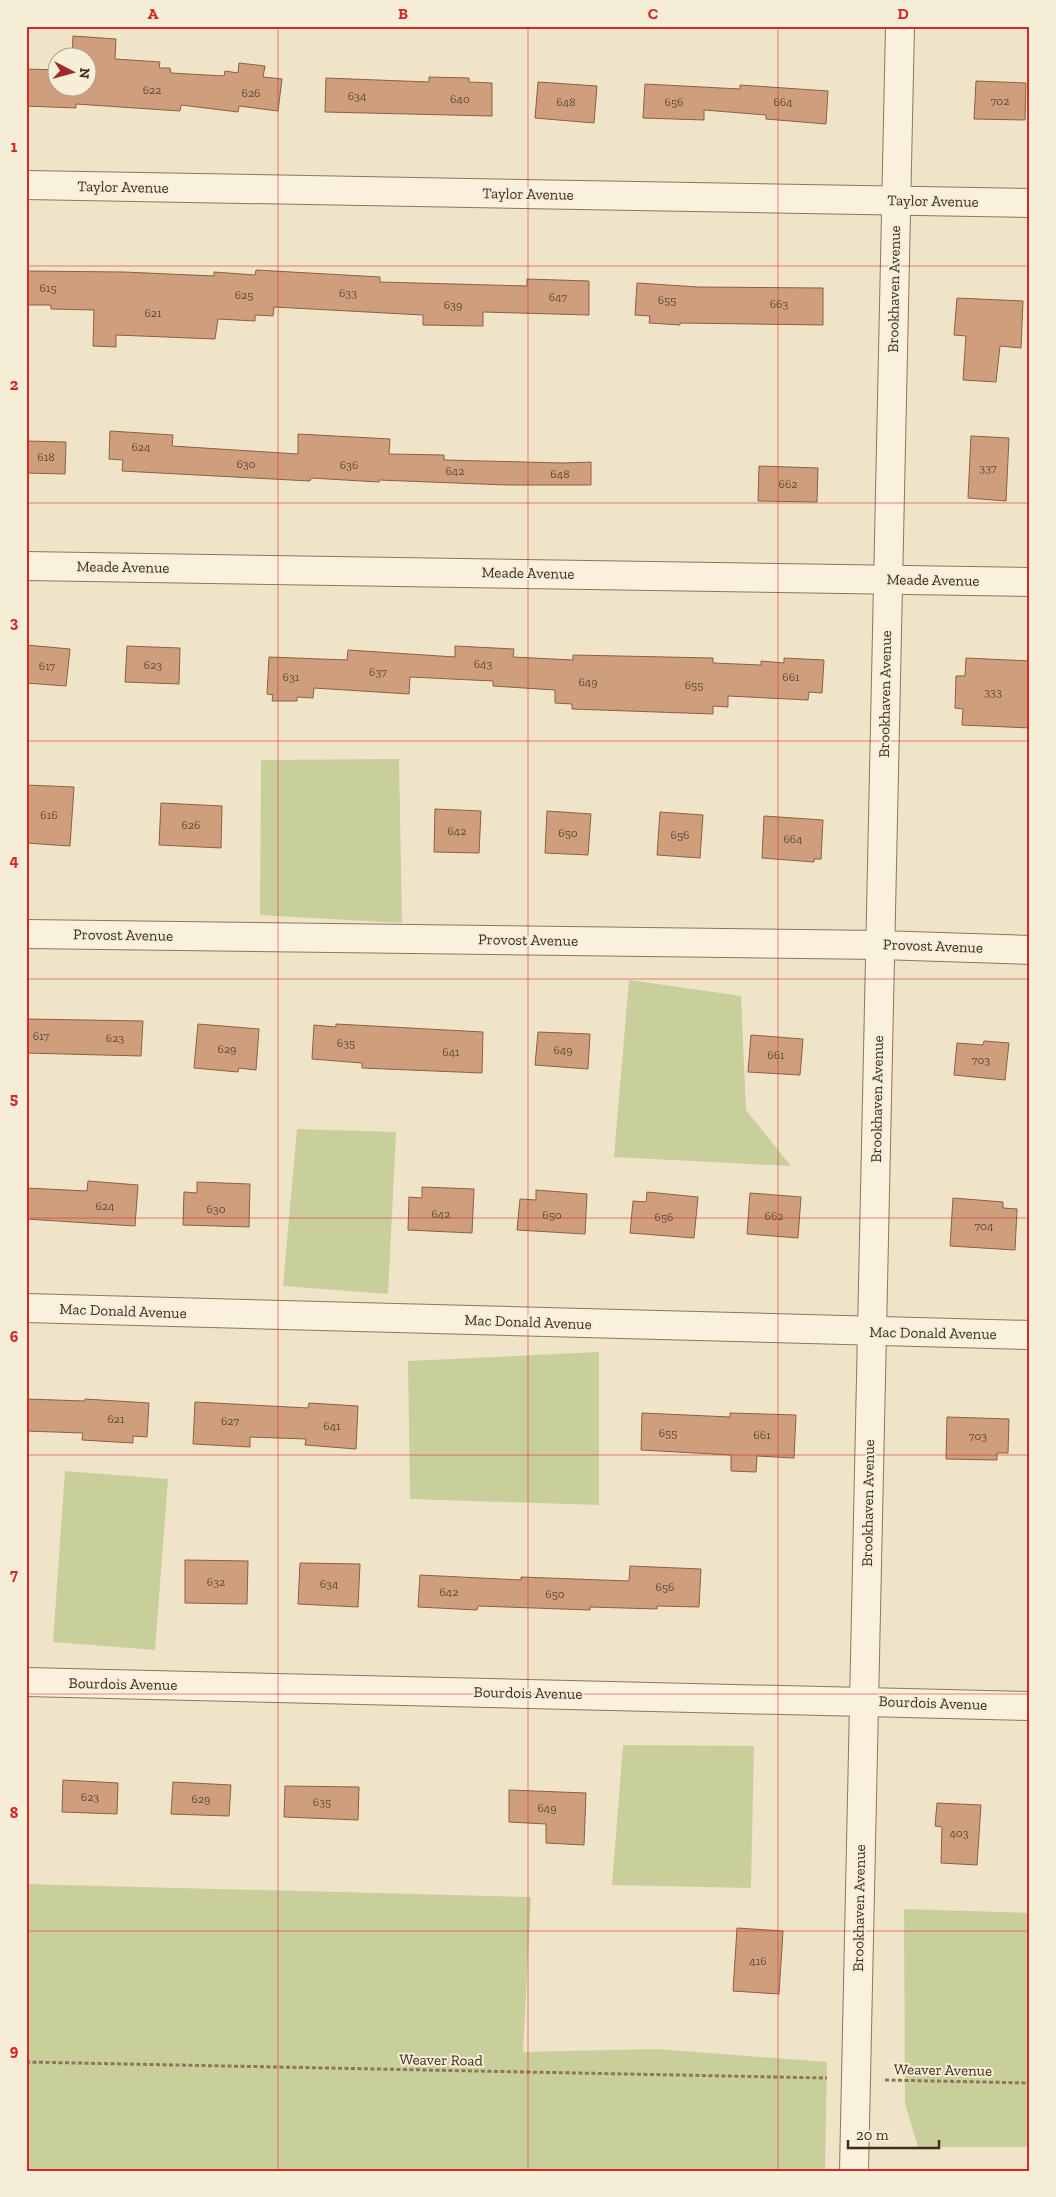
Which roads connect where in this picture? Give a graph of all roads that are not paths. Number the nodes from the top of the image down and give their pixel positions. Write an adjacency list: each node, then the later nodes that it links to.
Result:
1 (900, 26): 3 (street, Brookhaven Avenue)
2 (26, 185): 3 (street, Taylor Avenue)
3 (896, 200): 4 (street, Taylor Avenue); 6 (street, Brookhaven Avenue)
4 (1030, 203)
5 (26, 566): 6 (street, Meade Avenue)
6 (888, 579): 7 (street, Meade Avenue); 9 (street, Brookhaven Avenue)
7 (1030, 582)
8 (26, 934): 9 (street, Provost Avenue)
9 (880, 945): 10 (street, Provost Avenue); 12 (street, Brookhaven Avenue)
10 (1030, 950)
11 (26, 1308): 12 (street, Mac Donald Avenue)
12 (872, 1332): 13 (street, Mac Donald Avenue); 15 (street, Brookhaven Avenue)
13 (1030, 1335)
14 (26, 1682): 15 (street, Bourdois Avenue)
15 (864, 1701): 16 (street, Bourdois Avenue); 17 (street, Brookhaven Avenue)
16 (1030, 1706)
17 (854, 2171)

